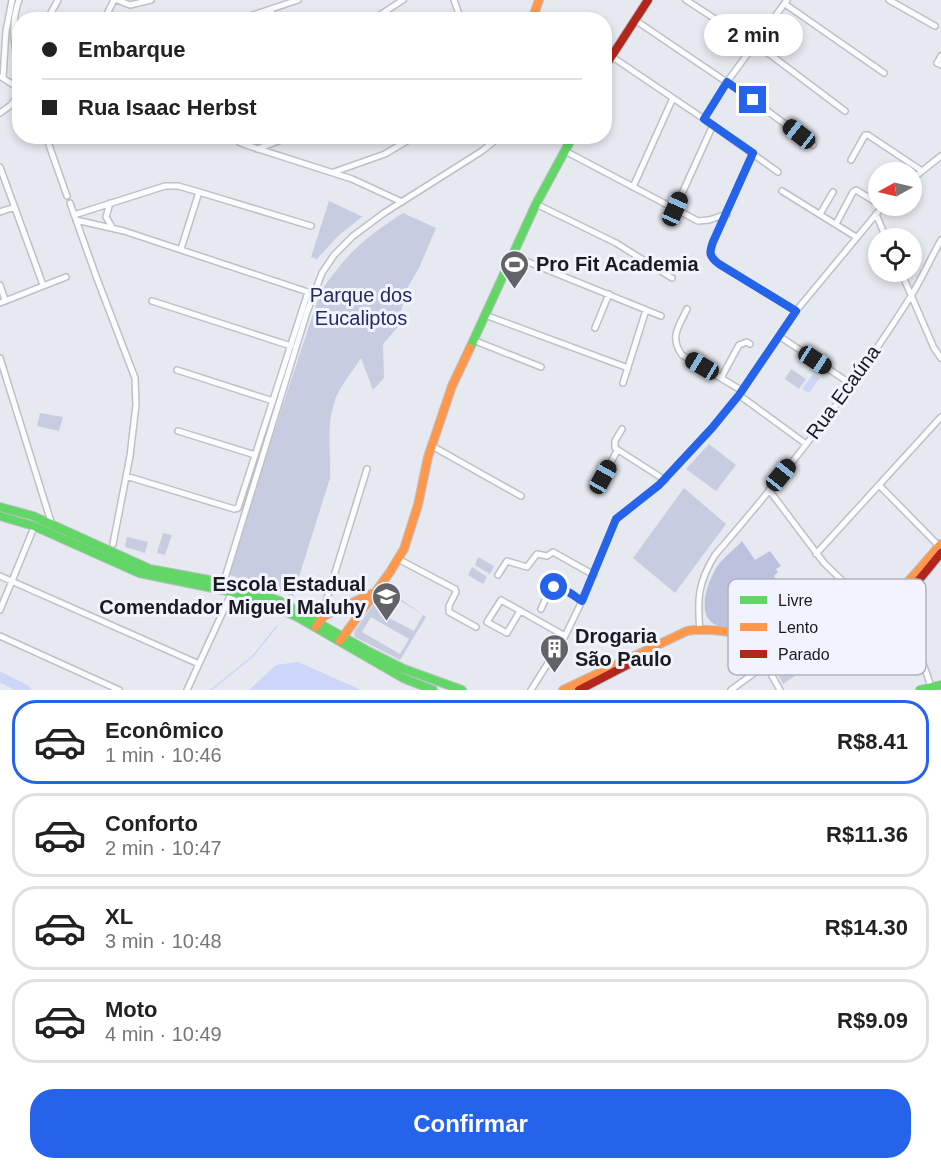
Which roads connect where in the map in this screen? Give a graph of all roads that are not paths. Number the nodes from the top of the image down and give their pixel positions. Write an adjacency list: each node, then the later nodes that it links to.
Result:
1 (12, 0): 22 (street)
2 (116, 0): 3 (street)
3 (151, 0)
4 (298, 0): 10 (street)
5 (403, 0): 13 (street)
6 (648, 0): 14 (street)
7 (686, 0): 16 (street)
8 (889, 0): 15 (street)
9 (786, 2): 16 (street); 21 (street)
10 (270, 9): 11 (street); 12 (street)
11 (261, 12)
12 (271, 12)
13 (384, 12)
14 (635, 20): 17 (street); 23 (street)
15 (935, 27)
16 (754, 44): 23 (street); 26 (street)
17 (612, 54)
18 (941, 56): 20 (street)
19 (612, 57): 24 (street)
20 (941, 65)
21 (884, 73)
22 (1, 77)
23 (727, 82): 28 (street); 36 (street)
24 (673, 98): 28 (street); 47 (street)
25 (12, 103): 27 (street)
26 (845, 111)
27 (0, 113)
28 (704, 119): 29 (street)
29 (713, 125): 39 (street); 58 (street)
30 (49, 144): 51 (street)
31 (244, 144): 37 (street)
32 (270, 144): 37 (street)
33 (402, 144): 45 (street)
34 (491, 144): 53 (street)
35 (569, 144): 38 (street)
36 (813, 145)
37 (257, 149): 45 (street)
38 (565, 151): 47 (street); 56 (street)
39 (753, 153): 46 (street); 60 (street)
40 (941, 156): 44 (street)
41 (851, 160): 42 (street)
42 (908, 162)
43 (0, 167): 57 (street)
44 (922, 171)
45 (333, 172): 53 (street)
46 (778, 172)
47 (633, 186): 58 (street)
48 (782, 191): 61 (street)
49 (199, 192): 55 (street); 65 (street); 69 (street)
50 (833, 192): 61 (street)
51 (67, 196)
52 (868, 197): 64 (street)
53 (402, 202): 129 (street)
54 (70, 203): 63 (street)
55 (110, 203): 63 (street); 66 (street)
56 (536, 204): 70 (street); 72 (street)
57 (15, 207): 59 (street); 75 (street)
58 (675, 209): 60 (street)
59 (0, 212)
60 (727, 214): 82 (street)
61 (820, 214): 64 (street)
62 (874, 216): 67 (street)
63 (75, 217): 66 (street); 110 (street)
64 (836, 224): 67 (street)
65 (311, 226)
66 (112, 228): 69 (street)
67 (856, 237): 82 (street)
68 (941, 240): 77 (street, Rua Ecaúna)
69 (181, 249): 89 (street)
70 (511, 255): 76 (street); 83 (street)
71 (66, 277): 75 (street)
72 (672, 278)
73 (905, 282): 77 (street)
74 (0, 285): 79 (street)
75 (43, 285): 79 (street)
76 (609, 294): 81 (street); 85 (street)
77 (911, 295): 91 (street); 97 (street, Rua Ecaúna)
78 (152, 301): 89 (street)
79 (3, 302)
80 (687, 309): 95 (street)
81 (646, 310): 84 (street); 93 (street)
82 (796, 311): 86 (street)
83 (485, 315): 87 (street); 93 (street)
84 (661, 316)
85 (595, 328)
86 (779, 336): 97 (street); 98 (street)
87 (473, 340): 92 (street); 106 (street)
88 (750, 344): 95 (street)
89 (291, 346): 99 (street)
90 (0, 358): 119 (street)
91 (941, 358)
92 (541, 367)
93 (628, 368): 96 (street)
94 (177, 370): 99 (street)
95 (721, 378): 98 (street)
96 (623, 383)
97 (851, 384): 105 (street, Rua Ecaúna)
98 (740, 392): 105 (street); 112 (street)
99 (273, 401): 108 (street)
100 (941, 417): 101 (street)
101 (936, 424): 103 (street); 113 (street)
102 (622, 429): 107 (street)
103 (941, 429)
104 (178, 431): 108 (street)
105 (806, 444): 114 (street, Rua Ecaúna)
106 (432, 446): 115 (street); 125 (street)
107 (617, 451): 111 (street); 112 (street)
108 (255, 455): 110 (street)
109 (367, 469): 139 (street)
110 (126, 476): 122 (street)
111 (603, 477)
112 (665, 480): 128 (street)
113 (879, 485): 123 (street); 124 (street)
114 (769, 490): 124 (street); 141 (street, Rua Ecaúna)
115 (521, 496)
116 (0, 507): 118 (street)
117 (0, 516): 120 (street)
118 (38, 518): 119 (street); 120 (street)
119 (52, 524): 121 (street); 139 (street)
120 (34, 526): 121 (street); 132 (street)
121 (48, 532): 133 (street)
122 (113, 544)
123 (941, 548): 131 (street)
124 (816, 554): 130 (street)
125 (398, 559): 134 (street); 140 (street)
126 (498, 575): 128 (street)
127 (0, 576): 132 (street)
128 (594, 576): 135 (street)
129 (225, 578)
130 (841, 579)
131 (910, 579)
132 (11, 580): 137 (street); 147 (street)
133 (232, 592): 139 (street); 147 (street)
134 (373, 594): 139 (street); 146 (street)
135 (582, 601): 136 (street); 144 (street)
136 (541, 609)
137 (0, 610)
138 (520, 611): 138 (street); 144 (street)
139 (318, 622): 146 (street)
140 (476, 627)
141 (700, 630): 142 (street); 145 (street)
142 (728, 634)
143 (0, 636): 153 (street)
144 (565, 636): 157 (street)
145 (677, 638): 158 (street); 159 (street)
146 (342, 639): 155 (street); 156 (street)
147 (199, 664): 154 (street)
148 (926, 673): 152 (street)
149 (751, 675): 160 (street)
150 (771, 675): 161 (street)
151 (941, 685): 152 (street)
152 (931, 687): 162 (street)
153 (119, 690)
154 (187, 690)
155 (433, 690)
156 (462, 690)
157 (531, 690)
158 (563, 690)
159 (579, 690)
160 (731, 690)
161 (780, 690)
162 (920, 690)

